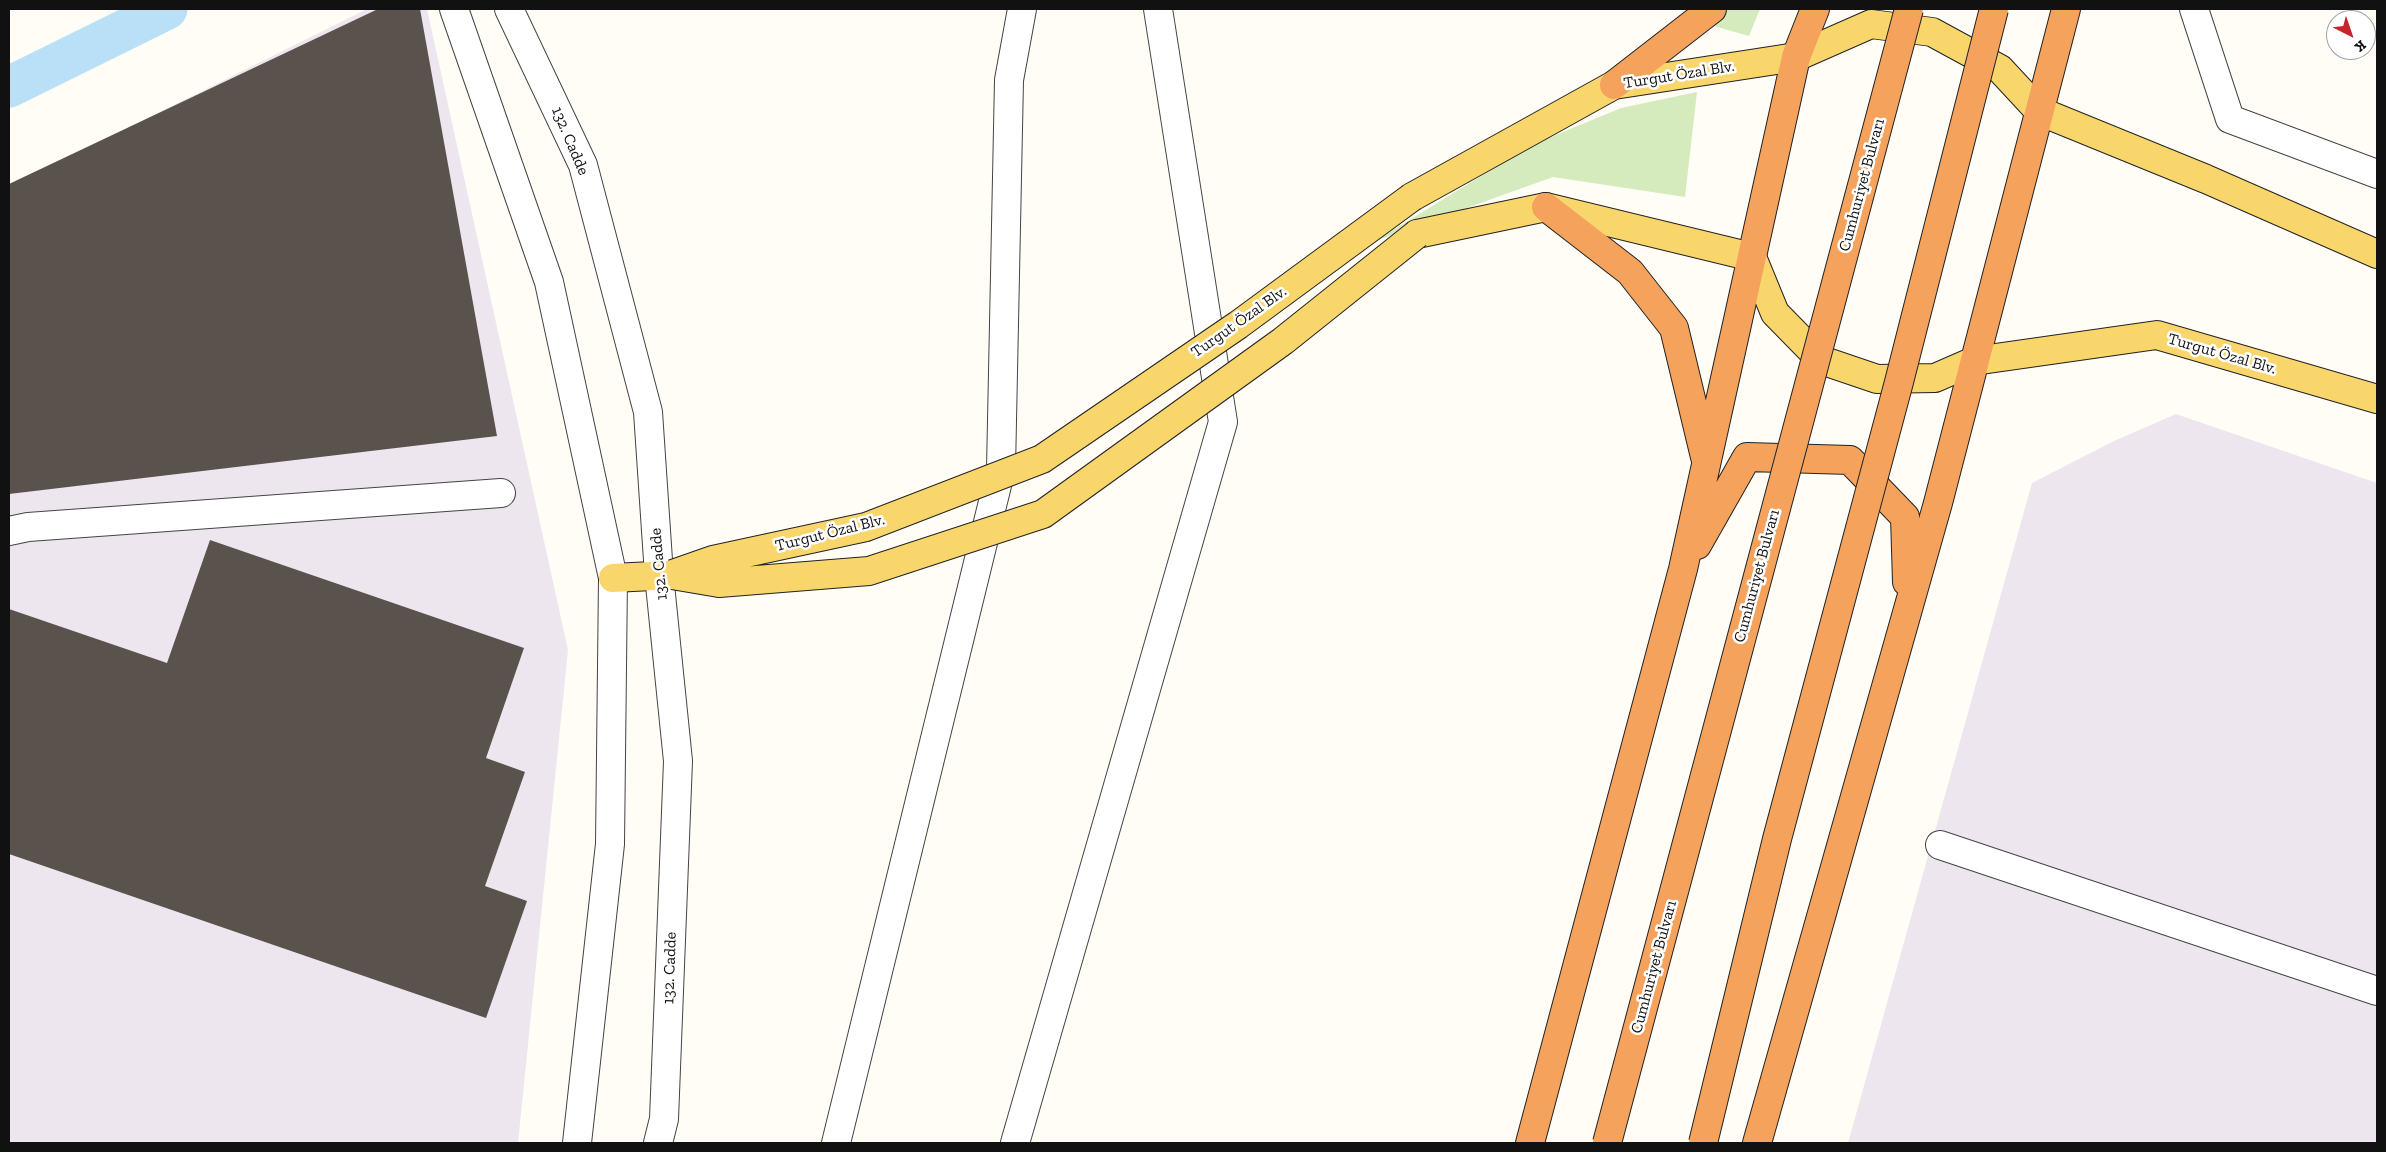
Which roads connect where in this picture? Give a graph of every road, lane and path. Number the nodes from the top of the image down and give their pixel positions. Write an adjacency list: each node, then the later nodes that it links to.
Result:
1 (454, 9): 25 (street)
2 (510, 9): 24 (street, 132. Cadde)
3 (1022, 9): 31 (street)
4 (1158, 9): 32 (street)
5 (1712, 9): 12 (highway)
6 (1815, 9): 11 (highway)
7 (1909, 9): 34 (highway, Cumhuriyet Bulvarı, bridge)
8 (1994, 9): 35 (highway, bridge)
9 (2066, 9): 13 (highway)
10 (2194, 9): 14 (street)
11 (1796, 57): 12 (main road, Turgut Özal Blv.); 13 (main road, Turgut Özal Blv.); 17 (highway)
12 (1614, 84): 24 (main road, Turgut Özal Blv., bridge)
13 (2039, 111): 16 (main road); 18 (highway)
14 (2377, 174)
15 (1546, 206): 17 (main road, Turgut Özal Blv.); 20 (highway); 24 (main road, Turgut Özal Blv., bridge)
16 (2377, 254)
17 (1752, 257): 18 (main road, Turgut Özal Blv.); 20 (highway)
18 (1974, 361): 19 (main road, Turgut Özal Blv.); 26 (highway)
19 (2377, 399)
20 (1707, 464): 23 (highway)
21 (501, 493): 22 (street)
22 (9, 531)
23 (1683, 570): 26 (highway); 33 (highway)
24 (666, 575): 25 (main road, Turgut Özal Blv.); 30 (street, 132. Cadde)
25 (613, 578): 29 (street)
26 (1907, 611): 36 (highway)
27 (1940, 845): 28 (street)
28 (2377, 991)
29 (577, 1143)
30 (658, 1143)
31 (836, 1143)
32 (1015, 1143)
33 (1530, 1143)
34 (1607, 1143)
35 (1702, 1143)
36 (1756, 1143)

